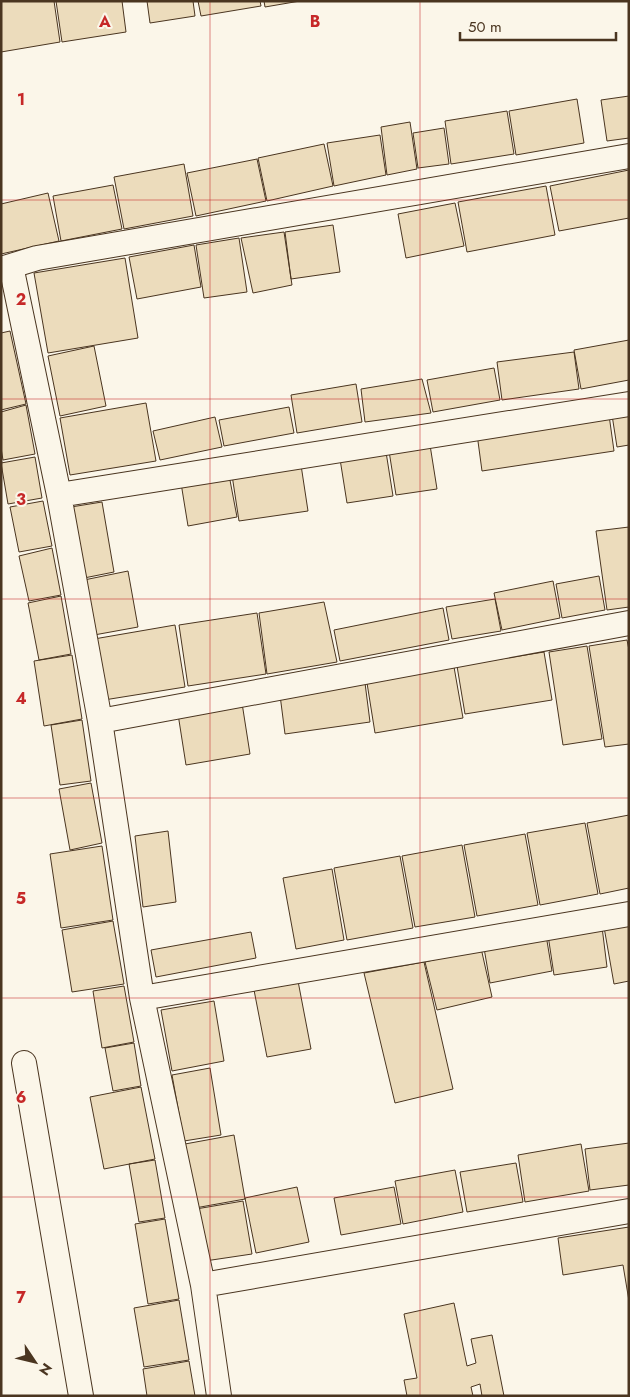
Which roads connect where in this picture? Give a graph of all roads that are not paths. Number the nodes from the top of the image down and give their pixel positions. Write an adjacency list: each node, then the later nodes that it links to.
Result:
1 (629, 156): 2 (street)
2 (6, 268): 4 (street)
3 (629, 404): 4 (street)
4 (59, 495): 6 (street)
5 (629, 623): 6 (street)
6 (100, 721): 8 (street)
7 (629, 914): 8 (street)
8 (142, 998): 11 (street)
9 (24, 1063): 12 (street)
10 (629, 1211): 11 (street)
11 (203, 1285): 13 (street)
12 (81, 1396)
13 (219, 1396)

